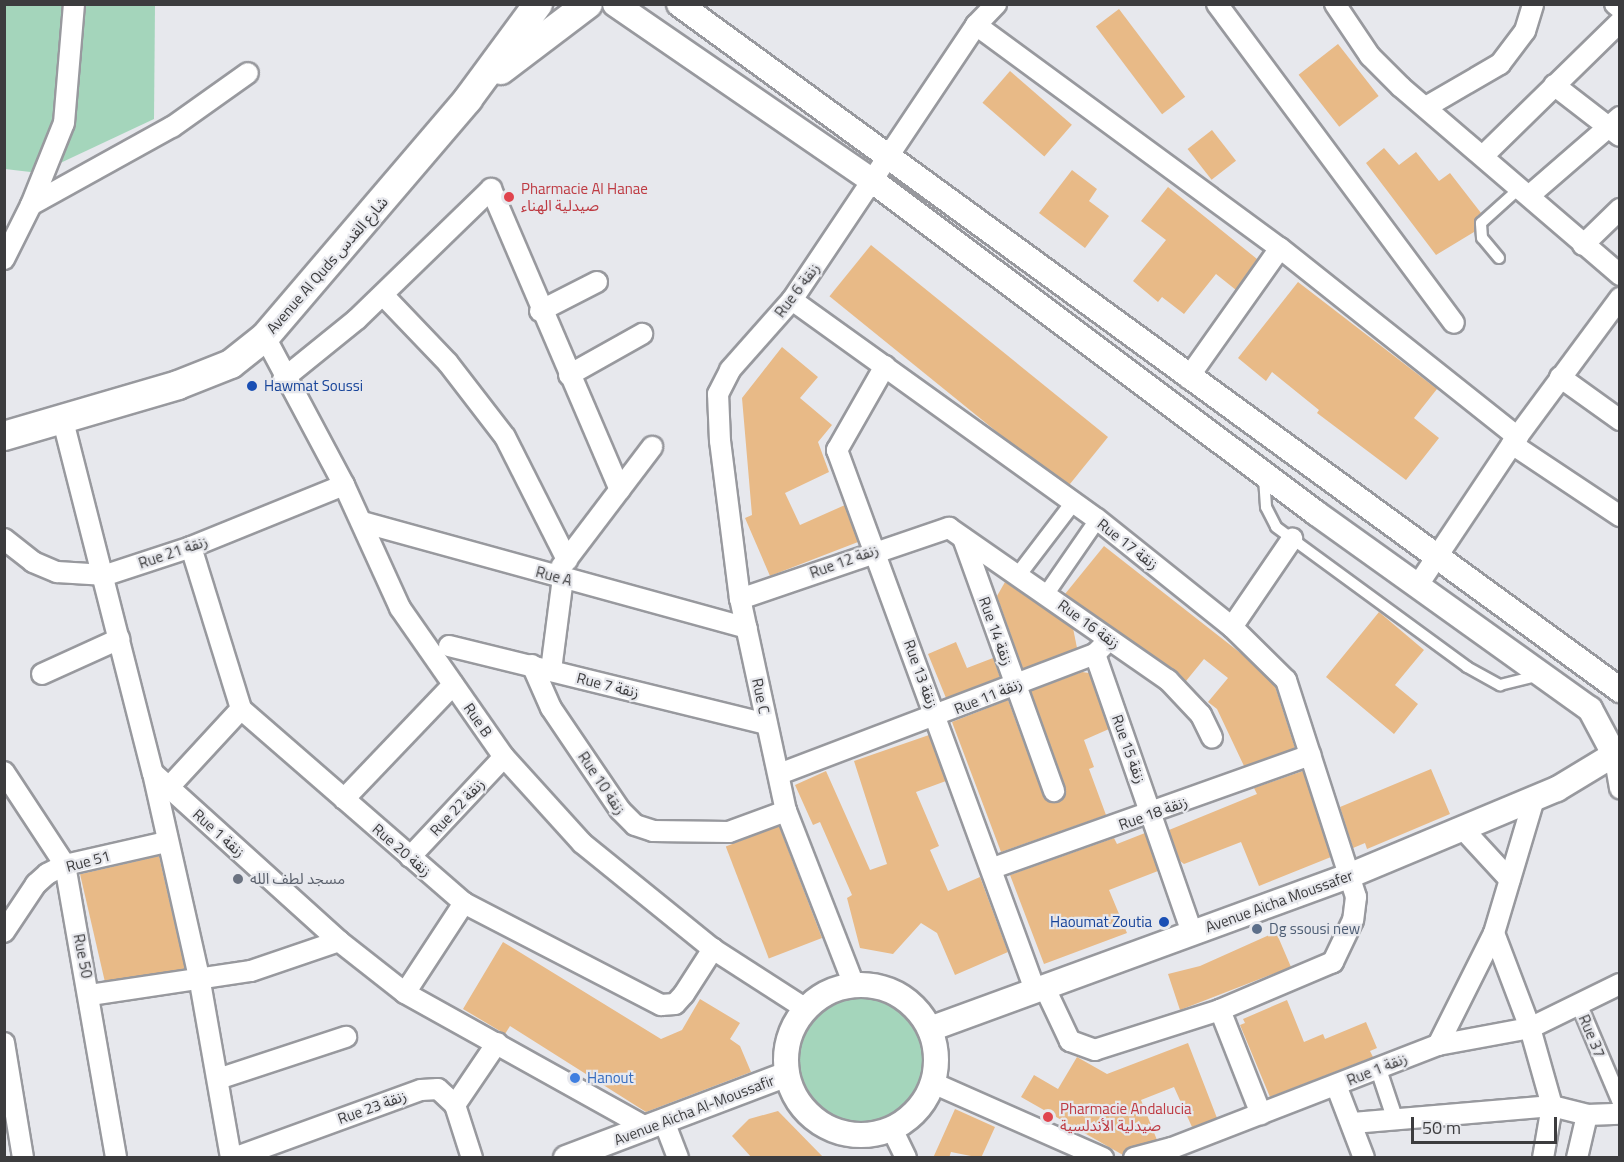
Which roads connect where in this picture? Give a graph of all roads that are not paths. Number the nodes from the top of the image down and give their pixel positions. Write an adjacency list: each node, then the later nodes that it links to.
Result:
1 (74, 4): 23 (street)
2 (538, 4): 16 (main road, Avenue Al Quds شارع القدس)
3 (588, 4): 16 (main road, Avenue Al Quds شارع القدس)
4 (615, 4): 21 (street)
5 (679, 4): 20 (street)
6 (996, 4): 13 (street, Rue 6 زنقة)
7 (1217, 4): 35 (street)
8 (1335, 4): 17 (street)
9 (1533, 4): 17 (street)
10 (1615, 4): 11 (street)
11 (1620, 8)
12 (1620, 22): 15 (street)
13 (976, 25): 20 (street, Rue 6 زنقة); 26 (street)
14 (248, 73): 23 (street)
15 (1554, 85): 18 (street); 19 (street)
16 (477, 87): 37 (main road, Avenue Al Quds شارع القدس)
17 (1426, 107): 19 (street)
18 (1616, 127): 22 (street)
19 (1484, 154): 22 (street)
20 (888, 160): 21 (street, Rue 6 زنقة); 41 (street)
21 (874, 182): 33 (street, Rue 6 زنقة); 49 (street)
22 (1525, 191): 25 (street); 27 (lane)
23 (31, 205): 28 (street)
24 (1620, 209): 25 (street)
25 (1583, 245): 29 (street)
26 (1280, 248): 41 (street); 47 (street)
27 (1499, 258)
28 (4, 259)
29 (1620, 275)
30 (597, 282): 34 (street)
31 (383, 295): 34 (street); 42 (street); 62 (street)
32 (1620, 298): 40 (street)
33 (792, 300): 38 (street, Rue 17 زنقة); 43 (street, Rue 6 زنقة)
34 (540, 311): 39 (street)
35 (1454, 323)
36 (642, 334): 39 (street)
37 (265, 337): 42 (street, Rue B); 45 (main road, Avenue Al Quds شارع القدس)
38 (885, 366): 52 (street, Rue 17 زنقة); 60 (street, Rue 13 زنقة)
39 (569, 375): 51 (street)
40 (1560, 377): 44 (street); 47 (street)
41 (1188, 378): 61 (street)
42 (283, 379): 50 (street, Rue B)
43 (718, 394): 67 (street, Rue C)
44 (1620, 420)
45 (63, 421): 46 (main road, Avenue Al Quds شارع القدس); 63 (street)
46 (4, 436)
47 (1515, 440): 53 (street); 61 (street)
48 (652, 447): 51 (street)
49 (1264, 474): 58 (lane); 65 (street)
50 (344, 485): 55 (street, Rue B); 59 (street, Rue 21 زنقة)
51 (620, 490): 62 (street)
52 (1072, 503): 54 (street, Rue 17 زنقة); 64 (street)
53 (1620, 516)
54 (1096, 519): 66 (street); 68 (street, Rue 17 زنقة)
55 (362, 522): 62 (street, Rue A); 79 (street, Rue B)
56 (956, 533): 60 (street, Rue 12 زنقة); 64 (street, Rue 16 زنقة); 78 (street, Rue 14 زنقة)
57 (4, 539): 63 (street, Rue 21 زنقة)
58 (1292, 539): 68 (street); 77 (lane)
59 (191, 547): 63 (street, Rue 21 زنقة); 81 (street)
60 (876, 549): 67 (street, Rue 12 زنقة); 82 (street, Rue 13 زنقة)
61 (1437, 560): 65 (street); 80 (street)
62 (561, 571): 69 (street, Rue A); 75 (street)
63 (106, 574): 70 (street)
64 (1018, 574): 66 (street, Rue 16 زنقة)
65 (1418, 585): 77 (street)
66 (1046, 593): 71 (street, Rue 16 زنقة)
67 (741, 599): 69 (street, Rue C)
68 (1232, 627): 86 (street, Rue 17 زنقة)
69 (747, 628): 83 (street, Rue C)
70 (119, 639): 76 (street); 89 (street)
71 (1111, 639): 73 (street); 84 (street, Rue 16 زنقة)
72 (449, 646): 74 (street, Rue 7 زنقة)
73 (1095, 654): 78 (street, Rue 11 زنقة); 97 (street, Rue 15 زنقة)
74 (532, 665): 75 (street, Rue 7 زنقة); 96 (street, Rue 10 زنقة)
75 (551, 670): 83 (street, Rue 7 زنقة)
76 (42, 674)
77 (1542, 674): 85 (street)
78 (1015, 684): 82 (street, Rue 11 زنقة); 93 (street, Rue 14 زنقة)
79 (453, 685): 87 (street, Rue B); 94 (street)
80 (1620, 690)
81 (241, 709): 91 (street); 94 (street, Rue 20 زنقة)
82 (936, 716): 90 (street, Rue 11 زنقة); 102 (street, Rue 13 زنقة)
83 (767, 724): 90 (street, Rue C)
84 (1212, 738)
85 (1617, 752): 92 (street); 95 (street, Avenue Aicha Moussafer)
86 (1311, 755): 97 (street, Rue 18 زنقة); 103 (street, Rue 17 زنقة)
87 (504, 757): 100 (street, Rue 22 زنقة); 110 (street, Rue B)
88 (4, 772): 101 (street, Rue 50)
89 (153, 773): 91 (street, Rue 1 زنقة); 99 (street)
90 (779, 774): 96 (street, Rue C)
91 (169, 787): 109 (street, Rue 1 زنقة)
92 (1620, 788)
93 (1054, 791)
94 (344, 799): 100 (street, Rue 20 زنقة)
95 (1534, 799): 98 (street, Avenue Aicha Moussafer); 104 (street)
96 (786, 811): 113 (street, Rue C)
97 (1152, 814): 102 (street, Rue 18 زنقة); 107 (street, Rue 15 زنقة)
98 (1463, 829): 103 (street, Avenue Aicha Moussafer); 104 (street)
99 (166, 842): 101 (street, Rue 51); 111 (street)
100 (410, 857): 105 (street, Rue 20 زنقة)
101 (65, 865): 106 (street, Rue 51); 116 (street, Rue 50)
102 (993, 868): 114 (street, Rue 13 زنقة)
103 (1352, 875): 107 (street, Avenue Aicha Moussafer); 119 (street, Rue 17 زنقة)
104 (1510, 880): 108 (street)
105 (464, 903): 110 (street, Rue 20 زنقة); 115 (street)
106 (4, 932)
107 (1192, 932): 114 (street, Avenue Aicha Moussafer)
108 (1494, 933): 120 (street); 125 (street)
109 (339, 941): 111 (street); 115 (street, Rue 1 زنقة)
110 (713, 950): 118 (street, Rue B)
111 (200, 982): 116 (street); 128 (street)
112 (1620, 984): 117 (street, Rue 1 زنقة)
113 (854, 985): 118 (street); 121 (street)
114 (1040, 989): 119 (street, Rue 13 زنقة); 121 (street, Avenue Aicha Moussafer)
115 (405, 993): 124 (street, Rue 1 زنقة)
116 (90, 995): 143 (street, Rue 50)
117 (1578, 1003): 120 (street, Rue 1 زنقة); 131 (street, Rue 37)
118 (806, 1009): 127 (street)
119 (1220, 1010): 134 (street)
120 (1530, 1028): 125 (street, Rue 1 زنقة); 133 (street)
121 (930, 1029): 129 (street)
122 (346, 1037): 128 (street)
123 (4, 1043): 142 (street)
124 (497, 1043): 132 (street); 139 (street, Rue 1 زنقة)
125 (1438, 1045): 126 (street, Rue 1 زنقة)
126 (1378, 1069): 130 (street, Rue 1 زنقة); 137 (street)
127 (788, 1074): 139 (street, Avenue Aicha Al-Moussafir); 140 (street)
128 (218, 1079): 144 (street)
129 (933, 1083): 140 (street); 149 (street)
130 (1336, 1085): 134 (street, Rue 1 زنقة); 138 (street)
131 (1620, 1102)
132 (454, 1106): 144 (street, Rue 23 زنقة); 145 (street)
133 (1552, 1106): 136 (street); 137 (street); 152 (street)
134 (1261, 1114): 141 (street, Rue 1 زنقة)
135 (1620, 1114): 136 (street)
136 (1587, 1115): 153 (street)
137 (1395, 1120): 138 (street)
138 (1353, 1123): 151 (street)
139 (657, 1126): 146 (street, Avenue Aicha Al-Moussafir); 147 (street)
140 (892, 1129): 148 (street)
141 (1173, 1153): 150 (street, Rue 1 زنقة)
142 (23, 1158)
143 (116, 1158)
144 (233, 1158)
145 (472, 1158)
146 (566, 1158)
147 (678, 1158)
148 (906, 1158)
149 (1103, 1158)
150 (1134, 1158)
151 (1364, 1158)
152 (1543, 1158)
153 (1577, 1158)

